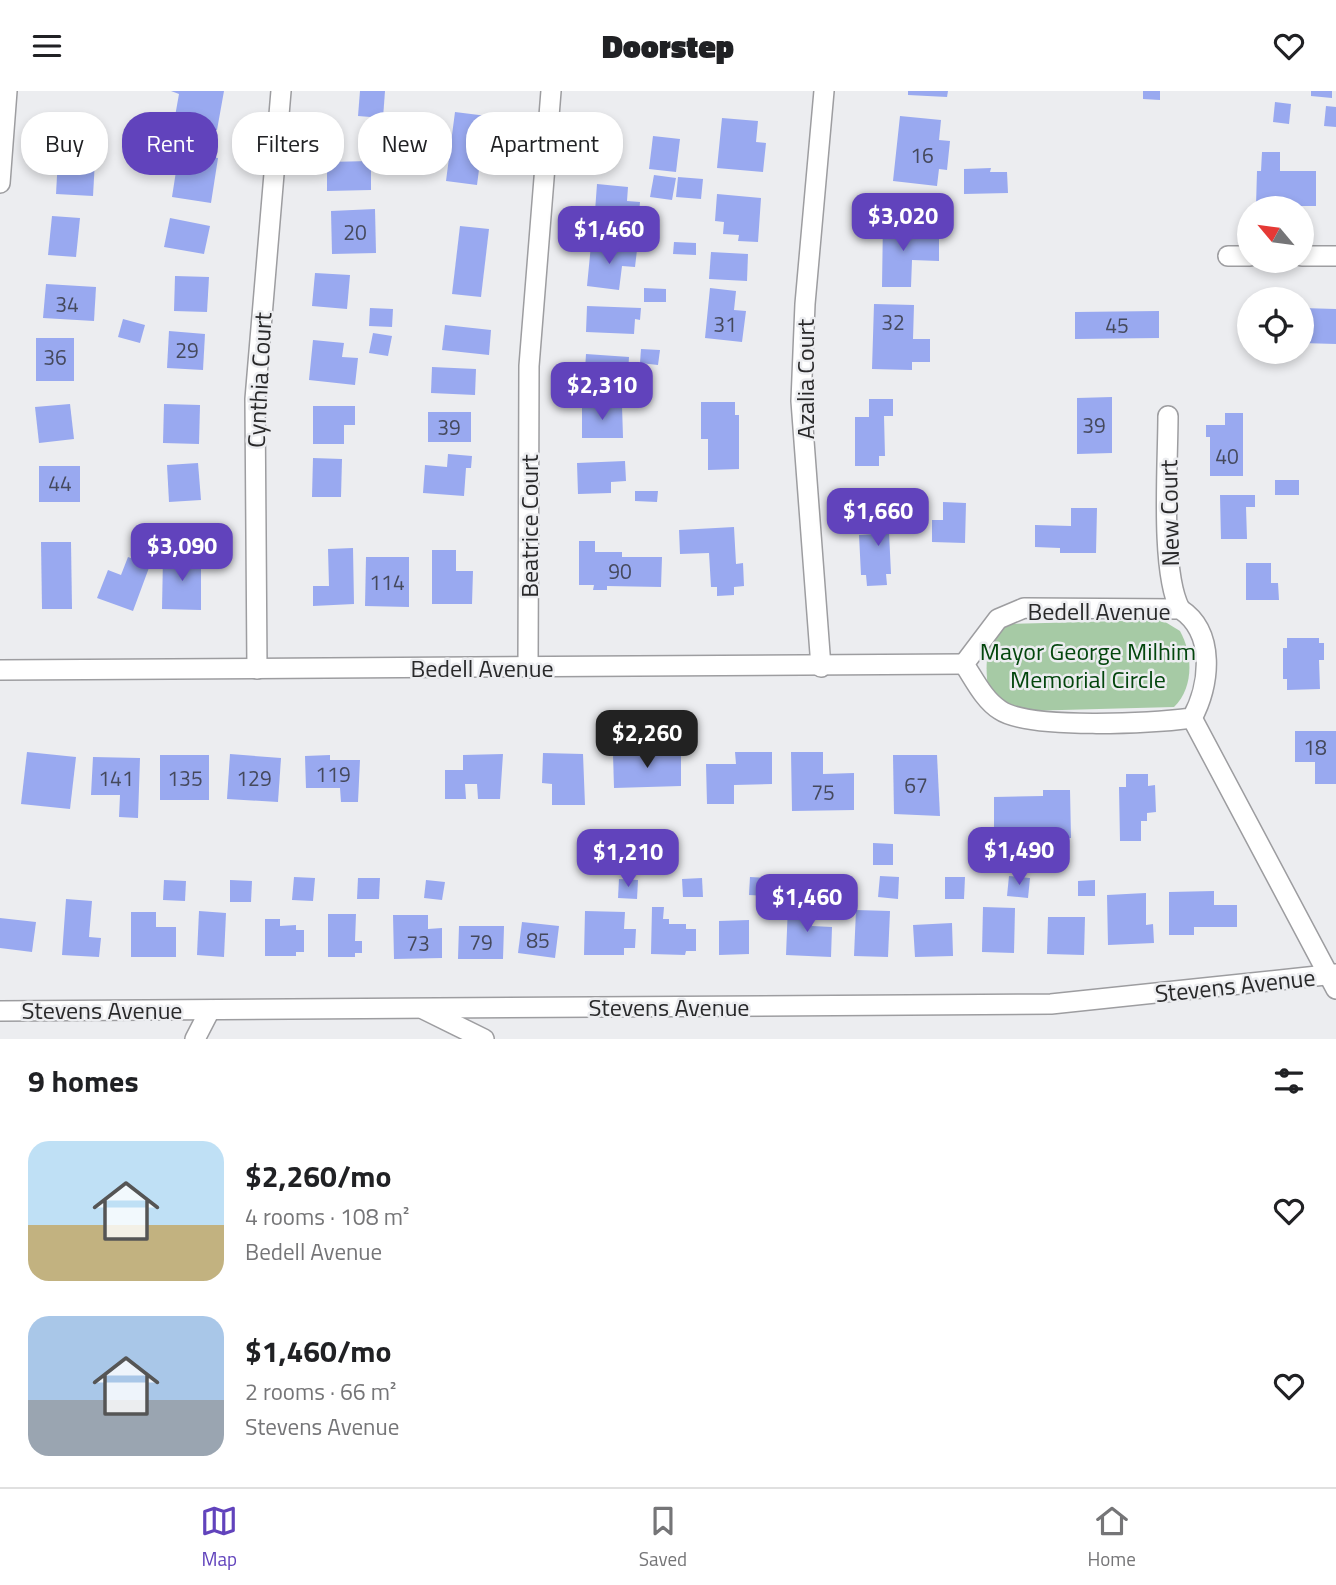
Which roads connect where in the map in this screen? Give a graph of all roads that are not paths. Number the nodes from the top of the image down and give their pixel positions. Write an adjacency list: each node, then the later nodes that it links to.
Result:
1 (7, 91): 5 (street)
2 (281, 91): 15 (street, Cynthia Court)
3 (551, 91): 14 (street, Beatrice Court)
4 (824, 91): 13 (street, Azalia Court)
5 (0, 183)
6 (1228, 256): 7 (street)
7 (1237, 256)
8 (1314, 256): 9 (street)
9 (1336, 256)
10 (1168, 416): 11 (street, New Court)
11 (1180, 609): 12 (street, Bedell Avenue); 17 (street, Bedell Avenue)
12 (964, 664): 13 (street, Bedell Avenue); 17 (street)
13 (821, 667): 14 (street, Bedell Avenue)
14 (528, 668): 15 (street, Bedell Avenue)
15 (257, 669): 16 (street, Bedell Avenue)
16 (0, 670)
17 (1192, 718): 18 (street)
18 (1333, 980): 19 (street, Stevens Avenue)
19 (422, 1009): 20 (street, Stevens Avenue); 23 (street)
20 (209, 1010): 21 (street, Stevens Avenue); 22 (street)
21 (0, 1011)
22 (195, 1039)
23 (484, 1039)

